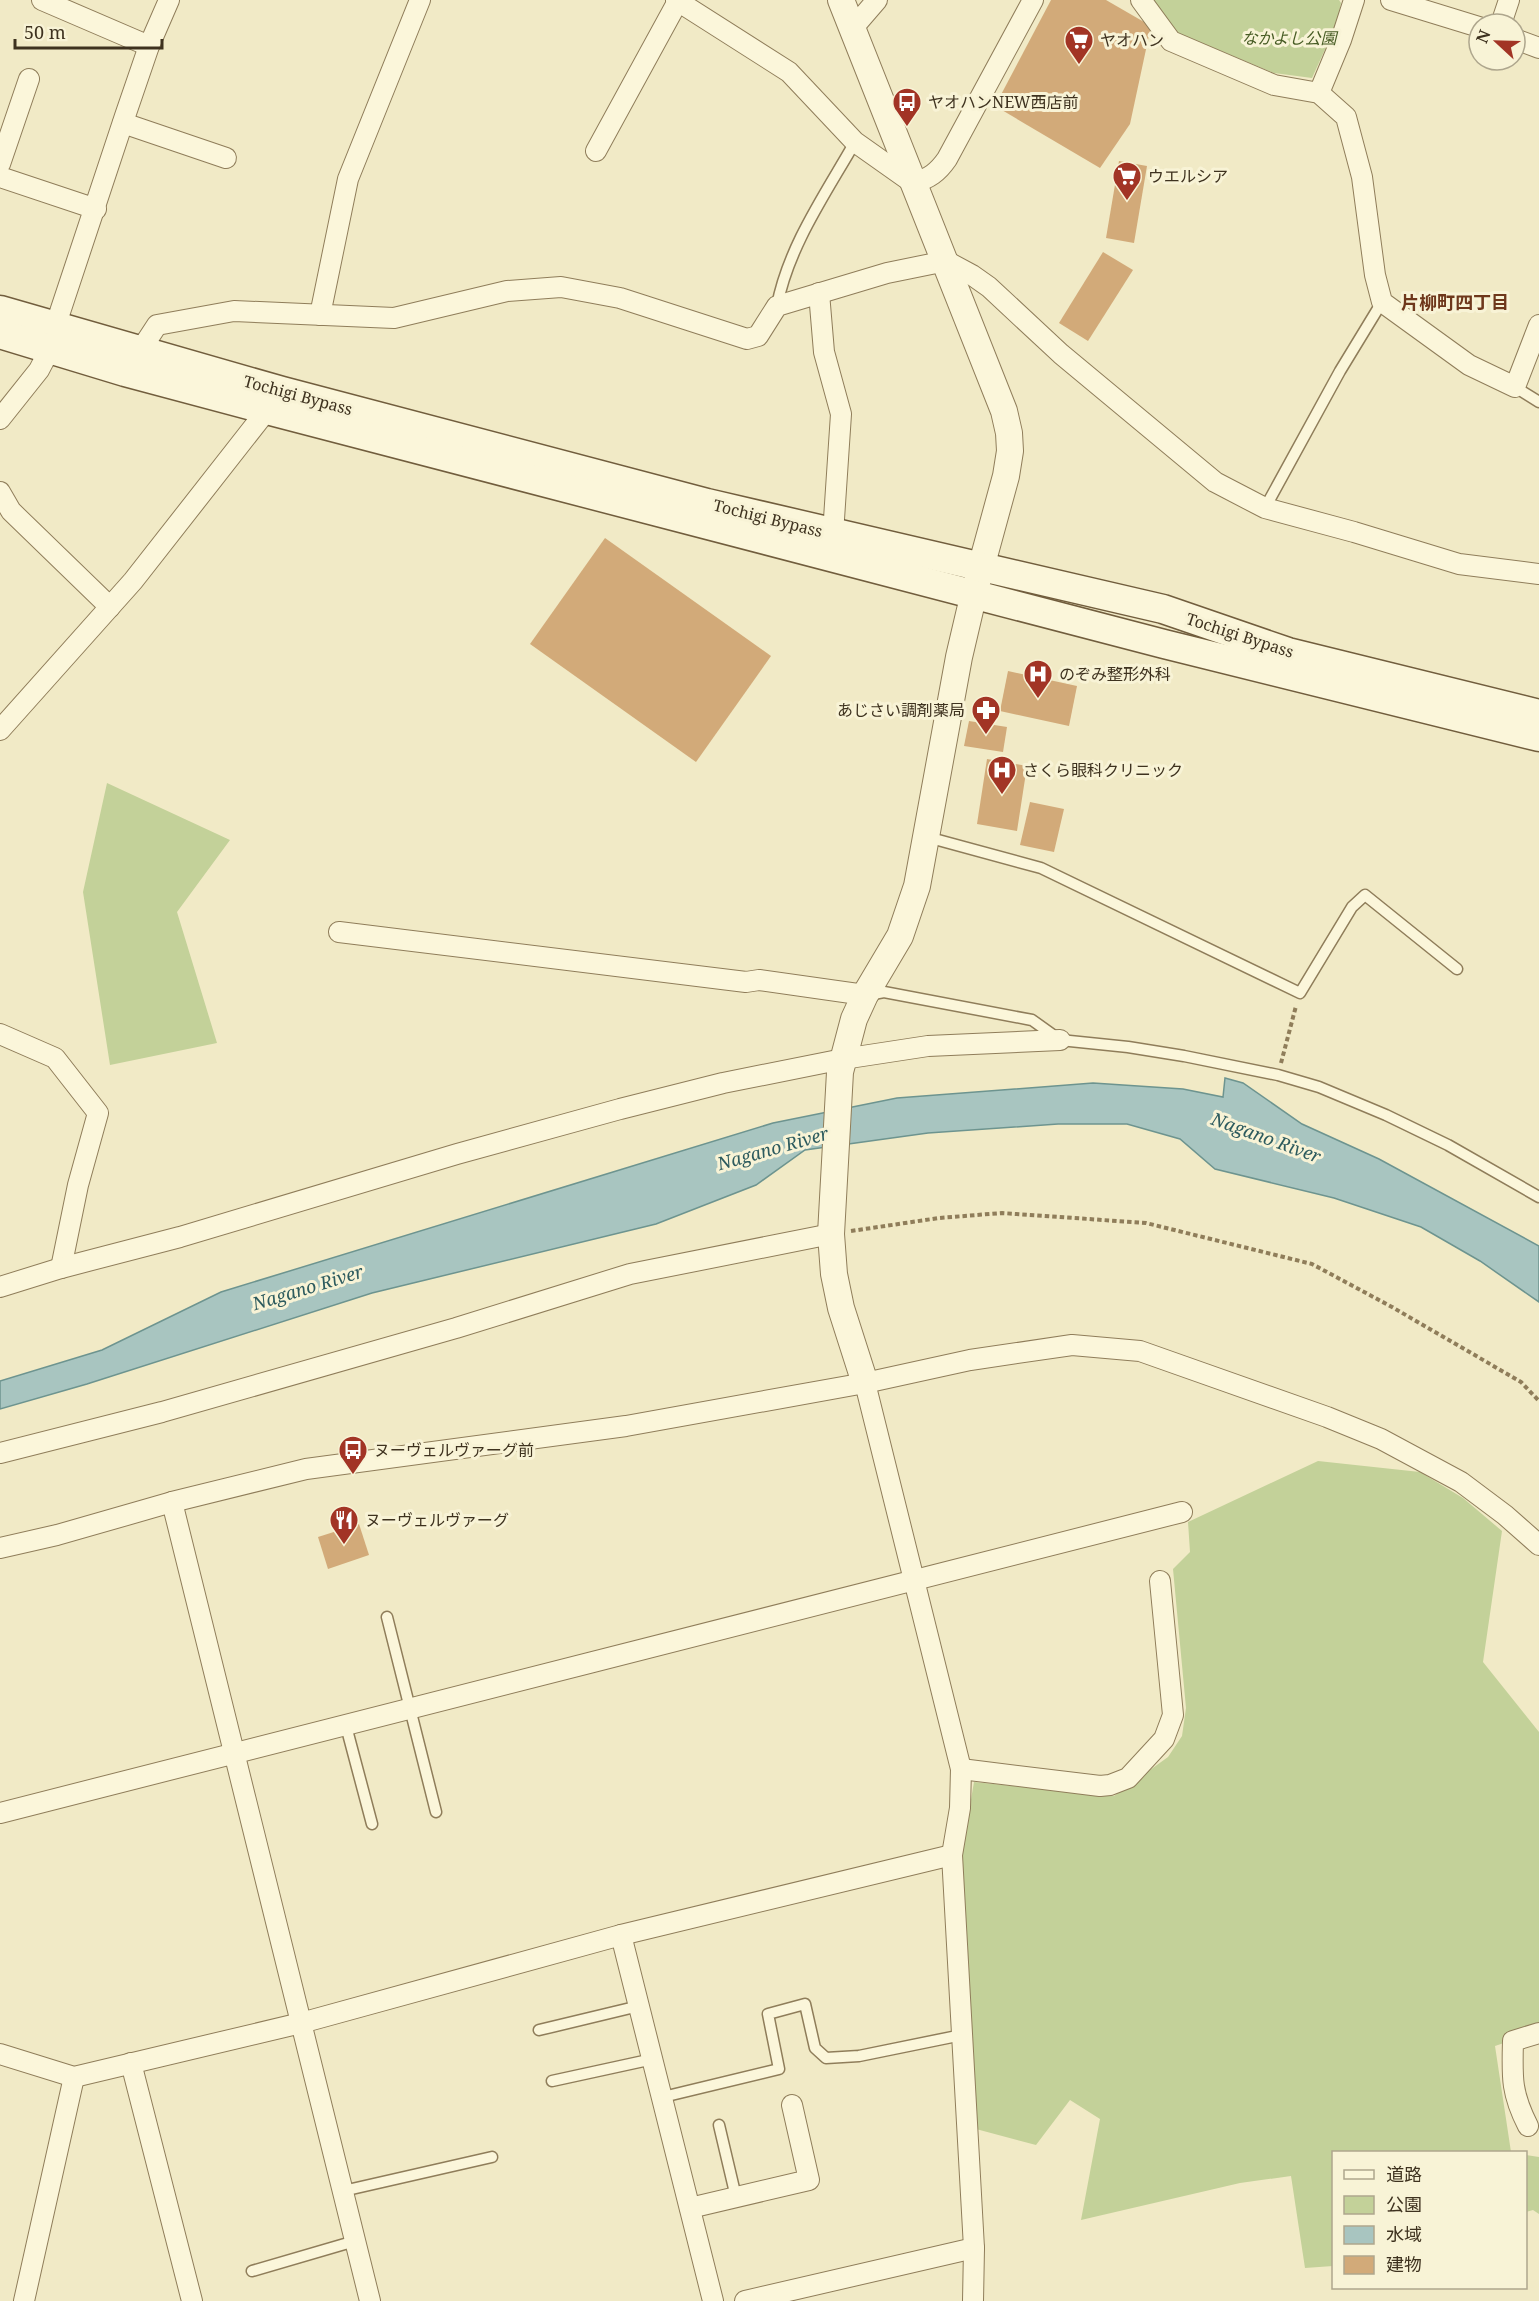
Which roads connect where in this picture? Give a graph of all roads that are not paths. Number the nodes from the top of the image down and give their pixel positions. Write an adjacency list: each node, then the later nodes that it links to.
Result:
1 (42, 0): 13 (street)
2 (169, 0): 13 (street)
3 (420, 0): 29 (street)
4 (841, 0): 12 (street)
5 (877, 0): 12 (street)
6 (1033, 0): 22 (street)
7 (1141, 0): 15 (street)
8 (1354, 0): 15 (street)
9 (1391, 0): 11 (street)
10 (677, 1): 17 (street); 18 (street)
11 (1467, 23)
12 (852, 29): 22 (street)
13 (149, 46): 16 (street)
14 (29, 79): 20 (street)
15 (1319, 93): 26 (street)
16 (123, 123): 19 (street); 23 (street)
17 (855, 142): 22 (street); 27 (lane)
18 (596, 152)
19 (226, 158)
20 (0, 164)
21 (0, 177): 23 (street)
22 (914, 183): 24 (street)
23 (96, 209): 32 (street)
24 (946, 261): 25 (street); 39 (street); 42 (street)
25 (819, 293): 27 (street); 40 (street)
26 (1382, 302): 34 (street); 39 (lane)
27 (777, 306): 29 (street)
28 (0, 310): 32 (main road, Tochigi Bypass)
29 (320, 315): 33 (street)
30 (1539, 325): 34 (street)
31 (0, 334): 32 (main road, Tochigi Bypass)
32 (53, 338): 33 (main road, Tochigi Bypass); 36 (main road, Tochigi Bypass); 37 (street)
33 (140, 351): 40 (main road, Tochigi Bypass)
34 (1515, 387): 35 (lane)
35 (1539, 402)
36 (267, 410): 42 (main road, Tochigi Bypass); 43 (street)
37 (0, 419)
38 (0, 492): 43 (street)
39 (1266, 508): 41 (street)
40 (833, 534): 42 (main road, Tochigi Bypass)
41 (1539, 574)
42 (978, 580): 45 (main road, Tochigi Bypass); 46 (main road, Tochigi Bypass); 50 (street)
43 (110, 607): 44 (street)
44 (7, 708): 47 (street)
45 (1535, 711)
46 (1485, 724): 48 (main road, Tochigi Bypass); 49 (street)
47 (0, 730)
48 (1539, 738)
49 (1539, 751)
50 (927, 837): 52 (lane); 53 (street)
51 (339, 932): 53 (street)
52 (1457, 969)
53 (865, 995): 55 (lane); 56 (street)
54 (0, 1034): 59 (street)
55 (1060, 1040): 56 (street); 57 (lane)
56 (842, 1065): 58 (street); 59 (street)
57 (1539, 1197)
58 (831, 1226): 61 (street); 62 (street)
59 (61, 1268): 60 (street)
60 (0, 1287)
61 (865, 1383): 63 (street); 65 (street); 67 (street)
62 (0, 1453)
63 (172, 1502): 66 (street); 72 (street)
64 (1182, 1512): 67 (street)
65 (1539, 1545)
66 (0, 1548)
67 (915, 1578): 70 (street); 73 (street)
68 (1160, 1581): 73 (street)
69 (387, 1617): 70 (lane)
70 (409, 1709): 71 (street); 74 (lane)
71 (346, 1726): 72 (street); 76 (lane)
72 (234, 1755): 75 (street); 80 (street)
73 (961, 1769): 77 (street)
74 (436, 1812)
75 (0, 1813)
76 (372, 1824)
77 (952, 1855): 78 (street); 83 (street)
78 (621, 1935): 79 (street); 80 (street)
79 (639, 2006): 81 (lane); 85 (street)
80 (301, 2023): 86 (street); 94 (street)
81 (539, 2030)
82 (1539, 2033): 92 (street)
83 (962, 2035): 89 (lane); 98 (street)
84 (0, 2054): 87 (street)
85 (652, 2059): 88 (lane); 89 (street)
86 (131, 2063): 87 (street); 102 (street)
87 (74, 2077): 101 (street)
88 (552, 2081)
89 (663, 2097): 96 (street)
90 (792, 2105): 95 (street)
91 (719, 2125): 95 (lane)
92 (1528, 2126)
93 (492, 2157): 94 (lane)
94 (343, 2192): 97 (street)
95 (736, 2197): 96 (street)
96 (690, 2208): 103 (street)
97 (355, 2241): 99 (lane); 100 (street)
98 (974, 2248): 104 (street); 105 (street)
99 (252, 2271)
100 (365, 2300)
101 (24, 2301)
102 (192, 2301)
103 (713, 2301)
104 (744, 2301)
105 (973, 2301)

